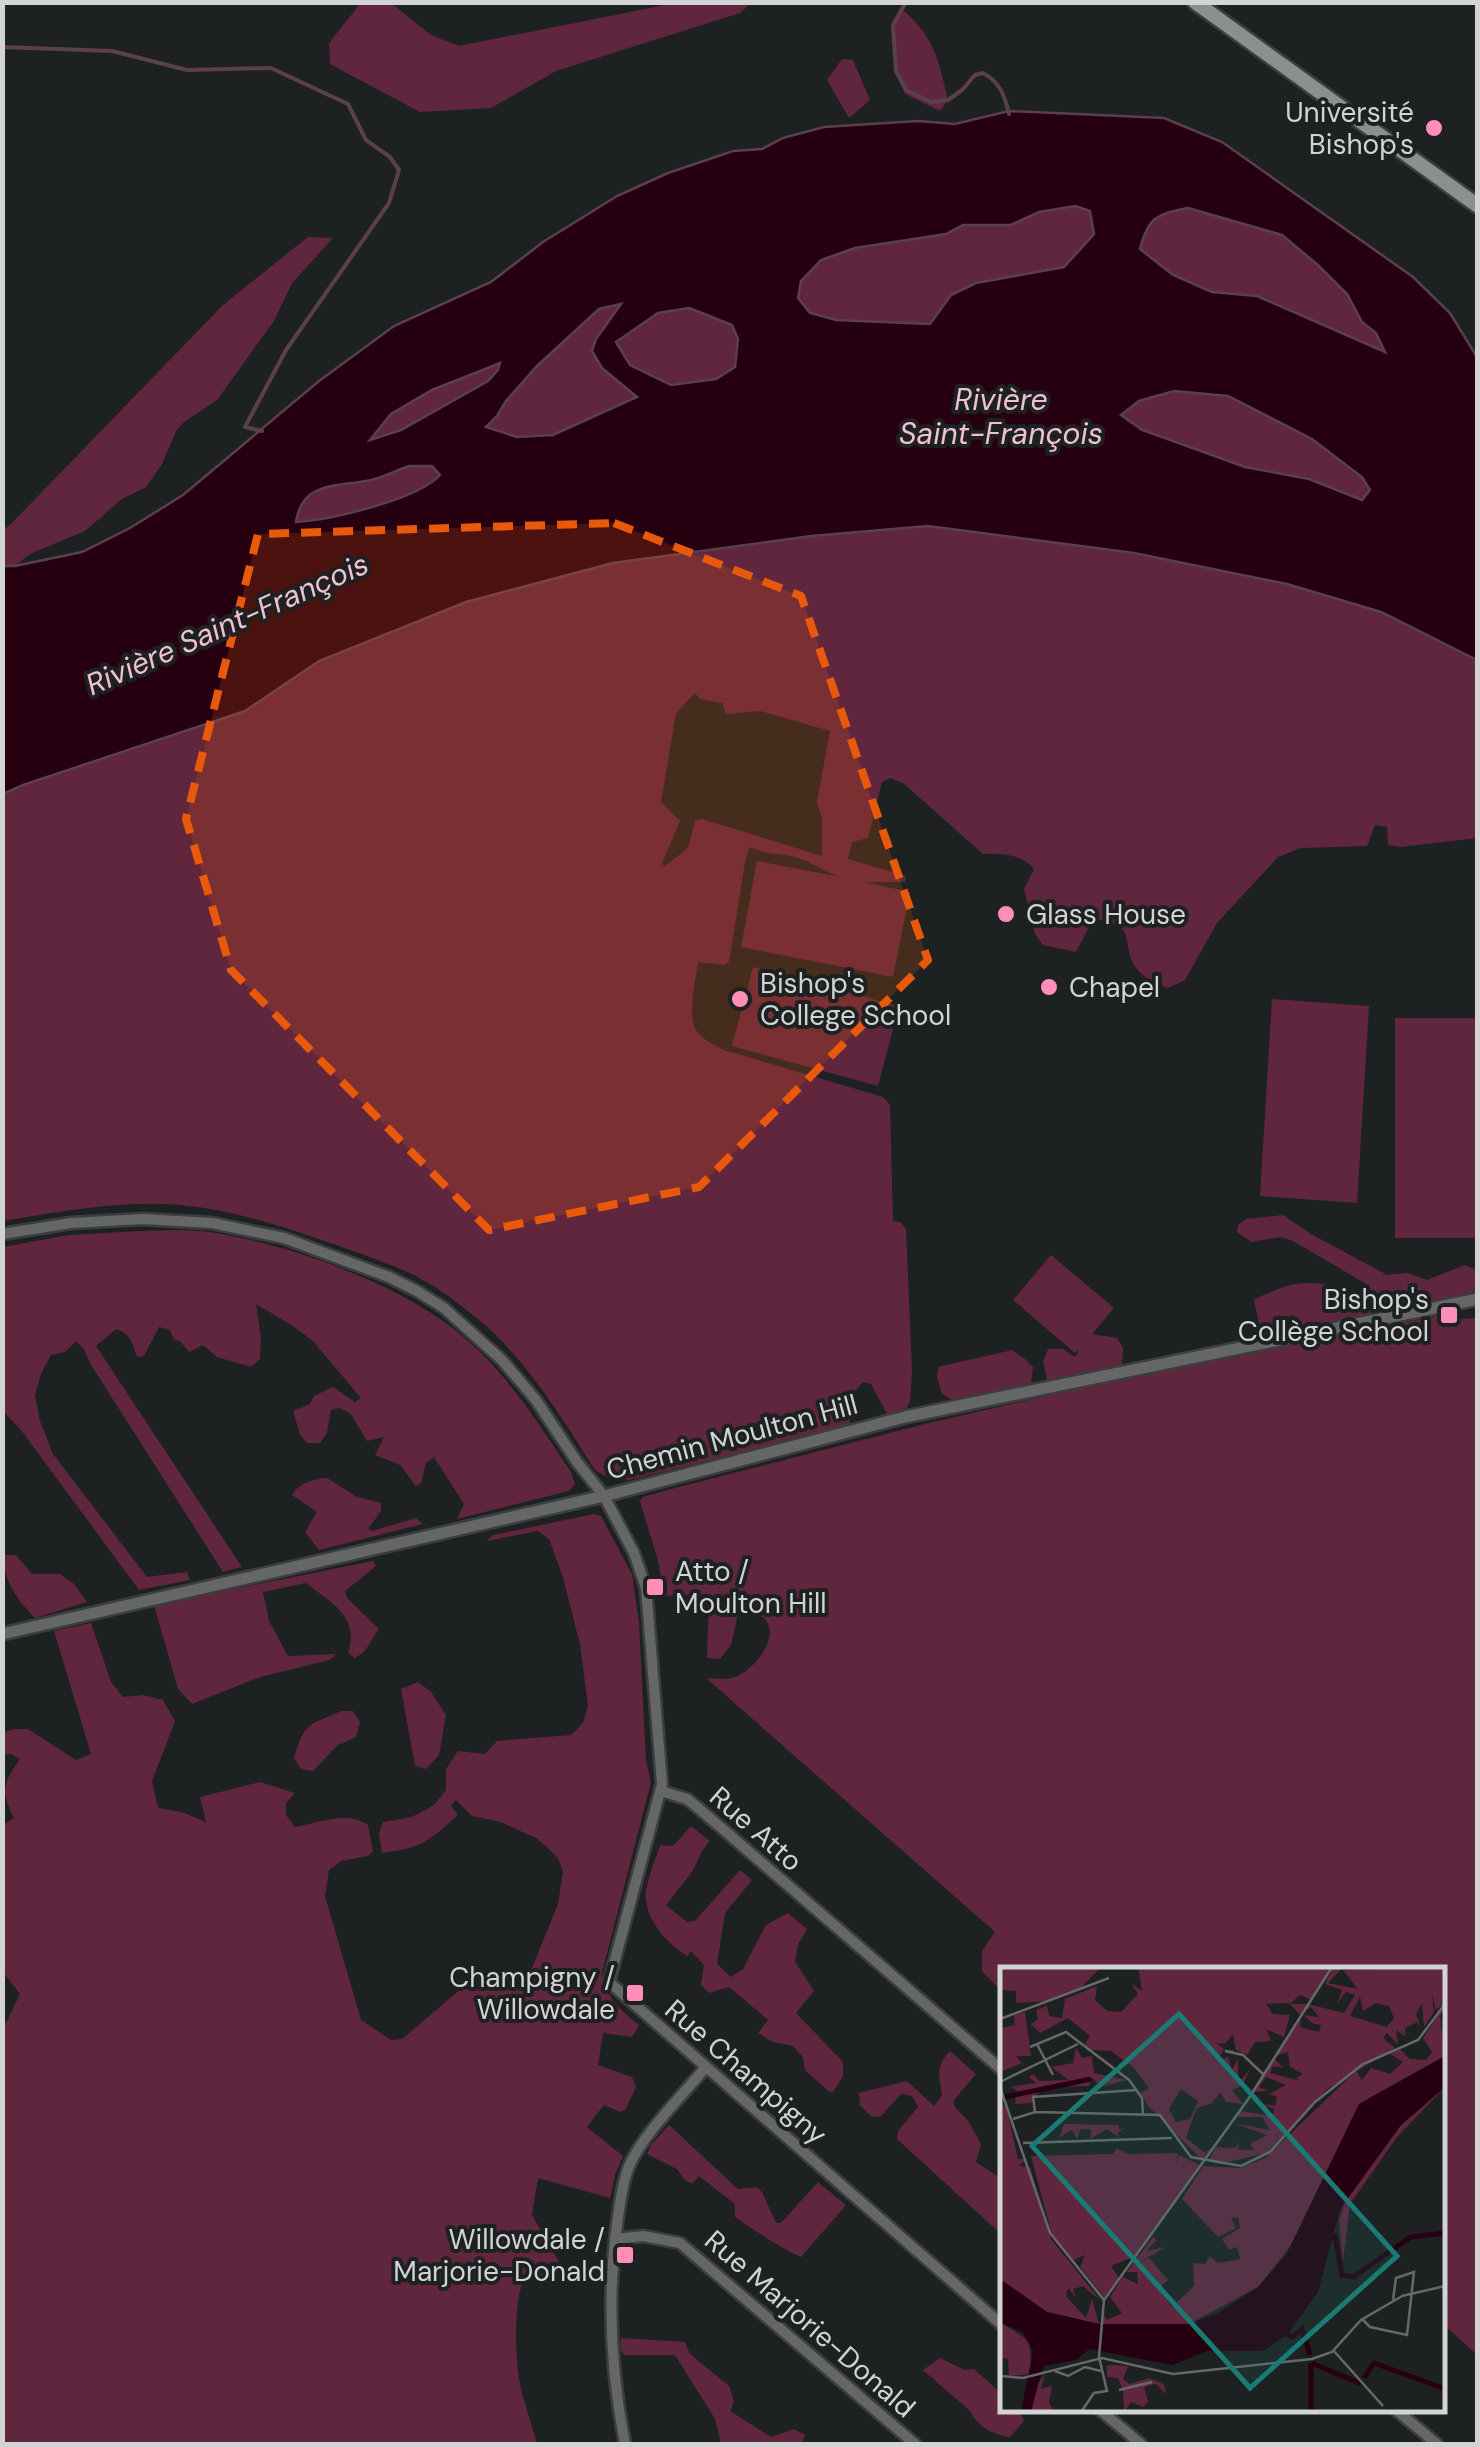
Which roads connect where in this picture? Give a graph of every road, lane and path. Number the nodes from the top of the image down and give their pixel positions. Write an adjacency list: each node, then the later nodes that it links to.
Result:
1 (1194, 2): 2 (main road)
2 (1478, 206)
3 (2, 1234): 5 (street)
4 (1478, 1299): 5 (street, Chemin Moulton Hill)
5 (604, 1496): 6 (street, Chemin Moulton Hill); 7 (street)
6 (2, 1634)
7 (661, 1792): 8 (street, Rue Champigny); 9 (street, Rue Atto)
8 (706, 2068): 10 (street); 11 (street, Rue Champigny)
9 (1000, 2068)
10 (615, 2239): 14 (street); 15 (street, Rue Marjorie-Donald)
11 (1000, 2323)
12 (1102, 2412): 16 (street)
13 (1398, 2412): 17 (street)
14 (626, 2444)
15 (915, 2444)
16 (1140, 2444)
17 (1437, 2444)

